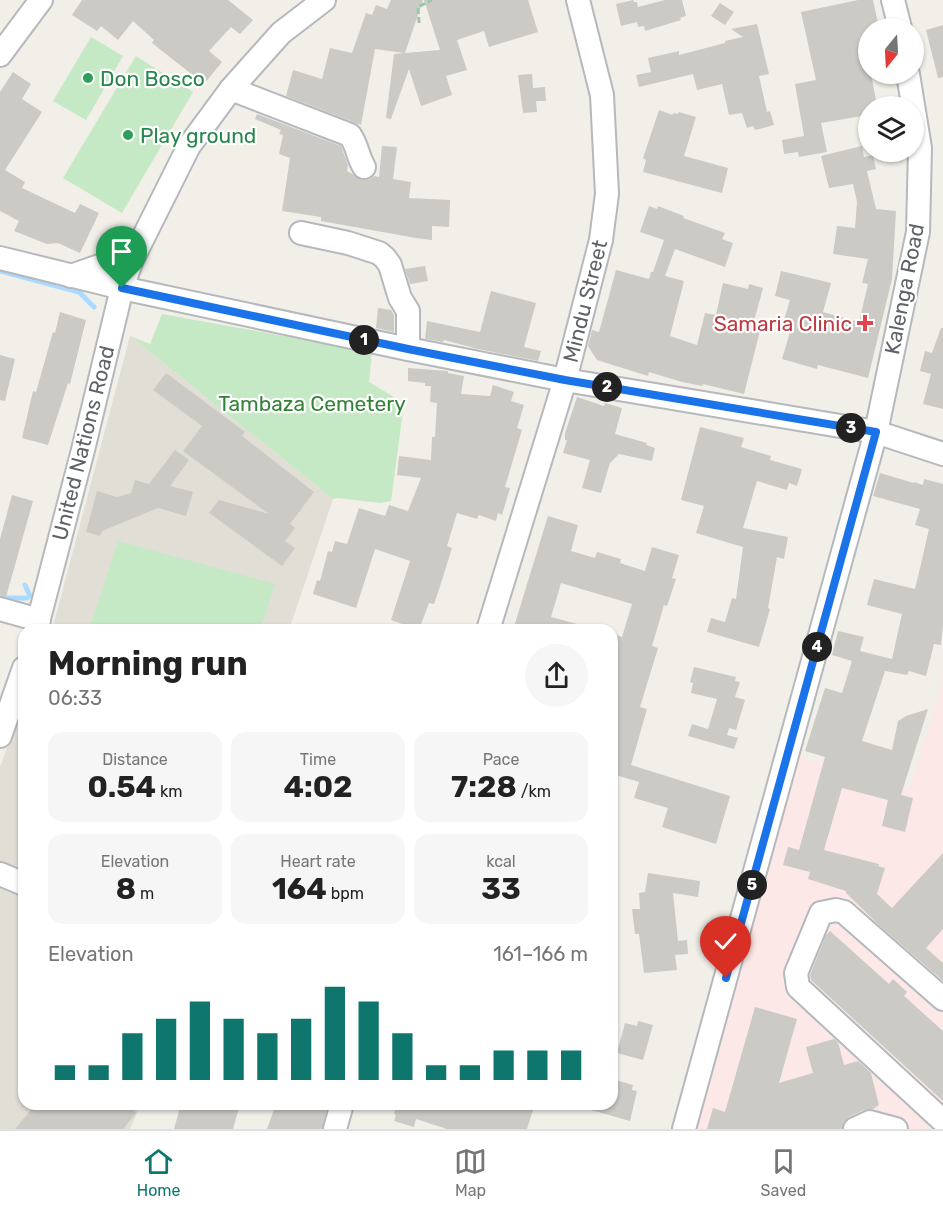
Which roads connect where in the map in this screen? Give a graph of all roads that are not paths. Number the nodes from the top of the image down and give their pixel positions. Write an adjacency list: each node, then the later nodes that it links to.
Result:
1 (41, 0): 6 (street)
2 (324, 0): 8 (street, United Nations Road)
3 (578, 0): 16 (street, Mindu Street)
4 (893, 0): 5 (street)
5 (898, 18)
6 (0, 55)
7 (910, 84): 17 (street, Kalenga Road)
8 (231, 89): 9 (street); 12 (street, United Nations Road)
9 (364, 167)
10 (301, 233): 15 (street)
11 (0, 258): 13 (street)
12 (132, 260): 13 (street); 14 (street, United Nations Road)
13 (71, 276): 14 (street)
14 (122, 288): 15 (street); 21 (street, United Nations Road)
15 (408, 349): 16 (street)
16 (565, 380): 17 (street); 22 (street, Mindu Street)
17 (876, 432): 18 (street); 31 (street, Kalenga Road)
18 (943, 454)
19 (0, 609): 20 (street)
20 (36, 624)
21 (38, 624)
22 (490, 624)
23 (18, 685): 24 (street)
24 (0, 736)
25 (0, 874): 26 (street)
26 (18, 882)
27 (943, 999): 29 (street)
28 (340, 1110): 30 (street)
29 (943, 1121)
30 (335, 1129)
31 (684, 1129)
32 (855, 1129): 33 (street)
33 (896, 1129)

